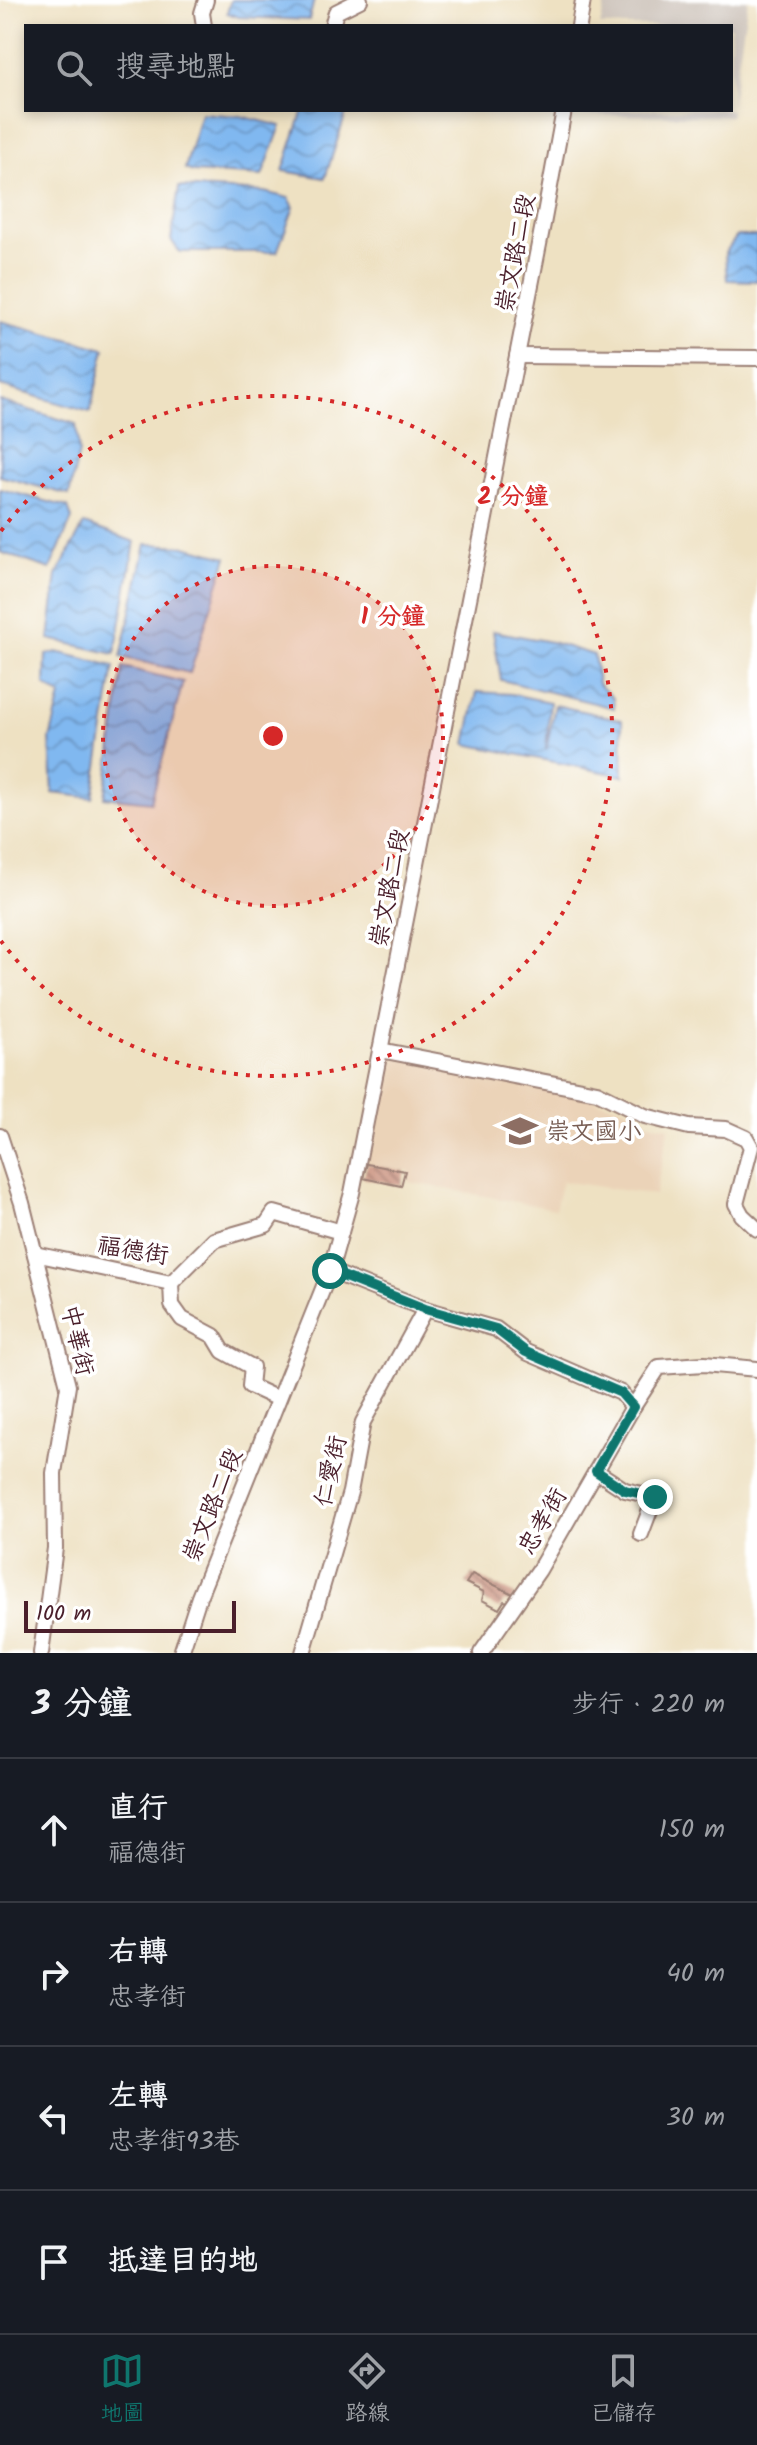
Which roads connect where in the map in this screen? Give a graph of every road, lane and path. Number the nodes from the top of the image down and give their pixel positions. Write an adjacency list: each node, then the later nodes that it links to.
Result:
1 (206, 0): 4 (street)
2 (360, 0): 5 (street)
3 (583, 0): 6 (street)
4 (203, 24)
5 (333, 24)
6 (579, 24)
7 (564, 112): 8 (street, 崇文路二段)
8 (517, 356): 9 (street); 10 (street, 崇文路二段)
9 (757, 358)
10 (380, 1050): 12 (street); 13 (street, 崇文路二段)
11 (0, 1136): 14 (street, 中華街)
12 (757, 1229)
13 (341, 1232): 15 (street, 崇文路二段); 16 (street, 福德街)
14 (35, 1254): 16 (street, 福德街); 23 (street, 中華街)
15 (330, 1271): 17 (street); 19 (street, 崇文路二段)
16 (171, 1283): 19 (street)
17 (425, 1309): 20 (street); 25 (street, 仁愛街)
18 (757, 1369): 20 (street, 忠孝街)
19 (278, 1399): 24 (street, 崇文路二段)
20 (633, 1407): 21 (street, 忠孝街)
21 (596, 1471): 22 (street); 26 (street, 忠孝街)
22 (641, 1534)
23 (41, 1653)
24 (181, 1653)
25 (303, 1653)
26 (481, 1653)

